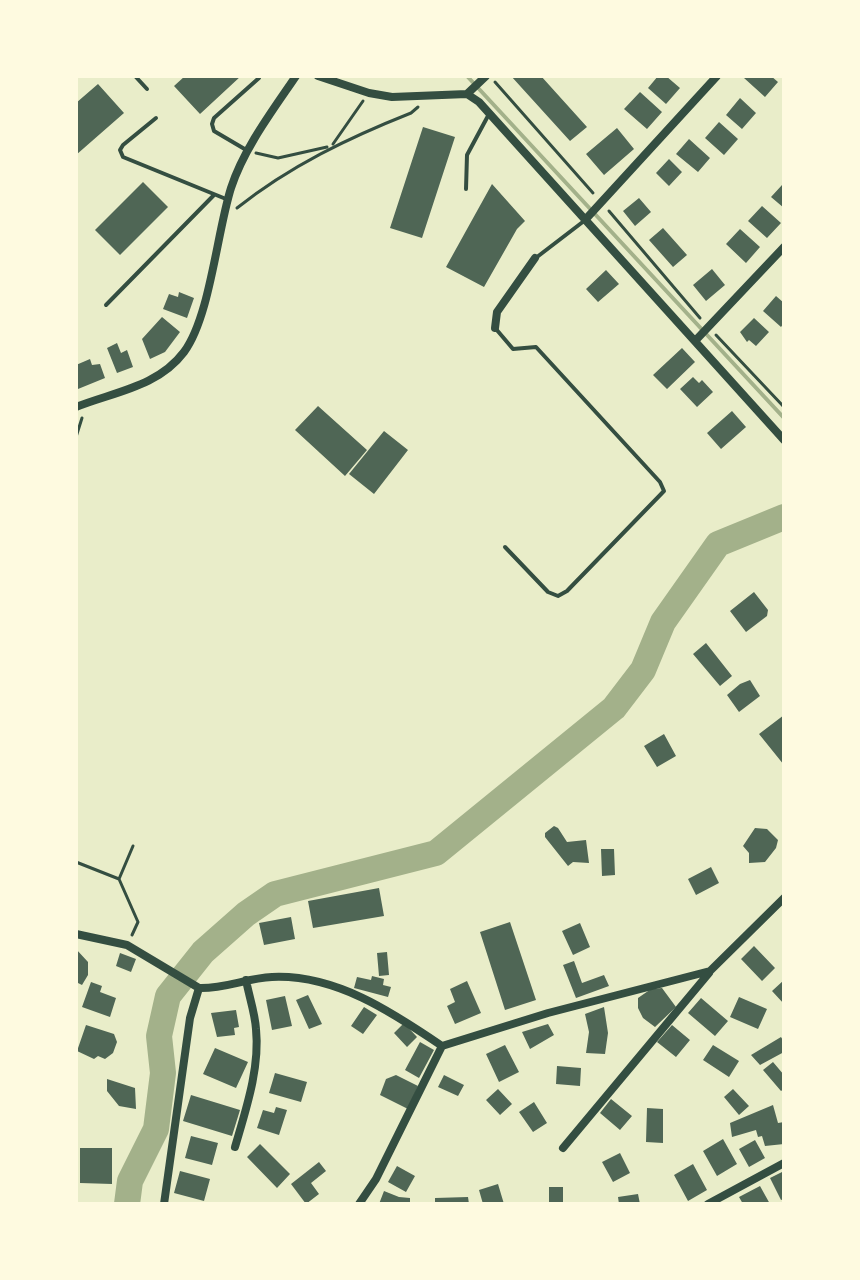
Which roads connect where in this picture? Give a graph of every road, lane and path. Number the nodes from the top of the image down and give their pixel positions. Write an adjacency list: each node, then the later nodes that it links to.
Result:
1 (135, 76): 7 (lane)
2 (296, 76): 14 (street)
3 (318, 76): 9 (street)
4 (717, 76): 18 (street)
5 (486, 77): 8 (street); 18 (path)
6 (259, 78): 14 (lane)
7 (147, 89)
8 (470, 92): 10 (street); 11 (street)
9 (369, 93): 10 (street); 13 (path)
10 (430, 97): 13 (path)
11 (489, 114): 15 (lane); 19 (street)
12 (156, 118): 16 (lane)
13 (331, 146): 14 (path); 20 (path)
14 (248, 152): 17 (street)
15 (466, 189)
16 (214, 195): 17 (lane); 23 (lane)
17 (228, 200): 20 (street)
18 (599, 205): 19 (street); 25 (path)
19 (587, 218): 22 (lane); 25 (street)
20 (223, 219): 26 (street)
21 (784, 247): 25 (street)
22 (535, 258): 24 (street)
23 (106, 305)
24 (495, 328): 31 (lane)
25 (702, 334): 28 (path); 30 (street)
26 (86, 403): 27 (street); 29 (path)
27 (76, 407)
28 (784, 407)
29 (76, 437)
30 (784, 440)
31 (505, 547)
32 (133, 846): 34 (path)
33 (76, 862): 34 (path)
34 (119, 879): 37 (path)
35 (784, 898): 38 (street)
36 (76, 934): 37 (street)
37 (127, 945): 40 (street)
38 (710, 971): 41 (street); 43 (street)
39 (246, 980): 40 (street); 41 (street); 42 (street)
40 (195, 986): 45 (street)
41 (442, 1046): 46 (street)
42 (235, 1147)
43 (563, 1148)
44 (784, 1163): 47 (street)
45 (164, 1204)
46 (359, 1204)
47 (708, 1204)

